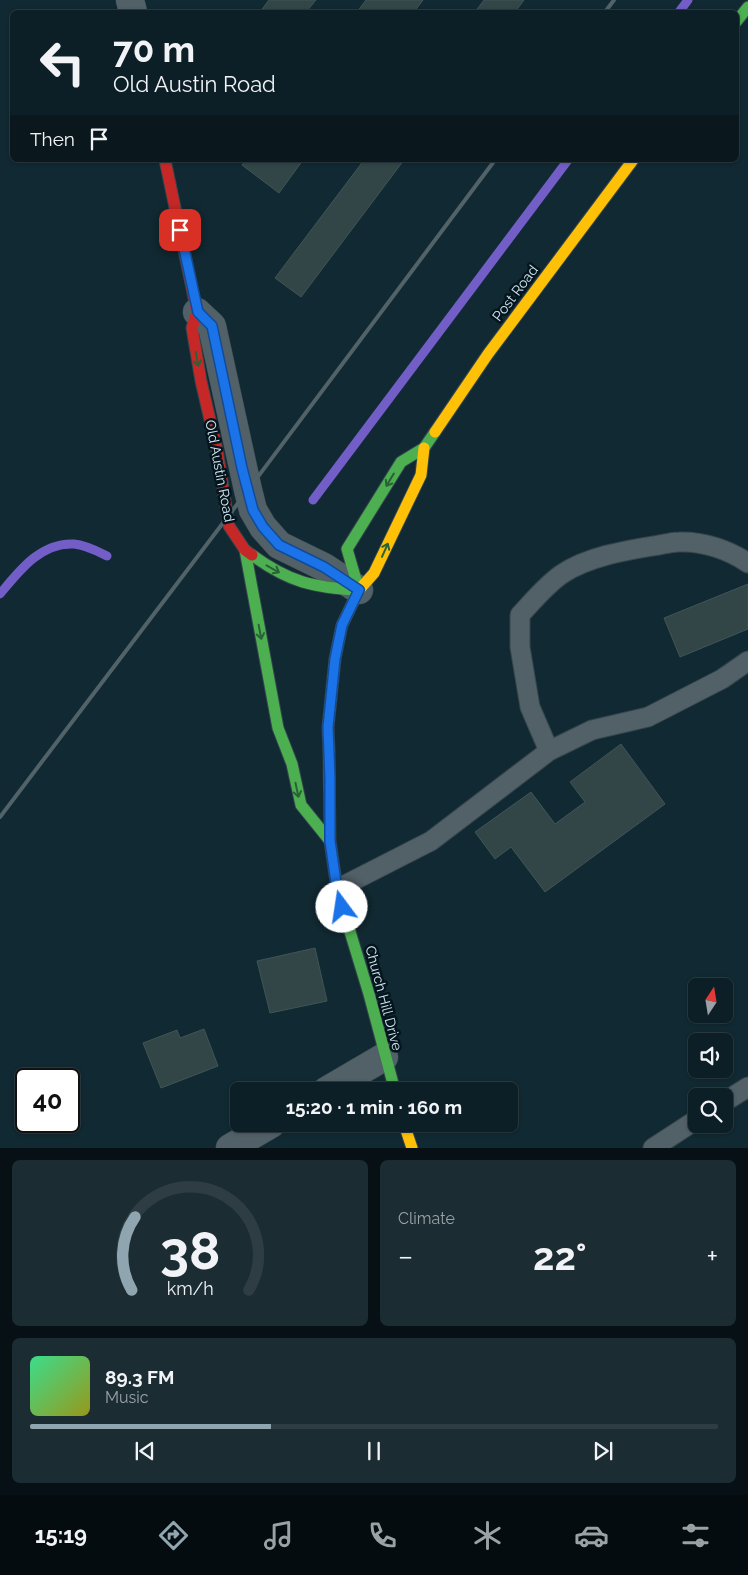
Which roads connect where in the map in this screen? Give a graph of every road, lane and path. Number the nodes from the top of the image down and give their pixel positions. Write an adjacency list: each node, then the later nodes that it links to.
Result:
1 (748, 7): 2 (street)
2 (739, 18)
3 (165, 162): 5 (street, Old Austin Road)
4 (632, 162): 6 (street, Post Road)
5 (198, 312): 7 (street, Old Austin Road, one-way to 7); 9 (street, Old Austin Road)
6 (424, 448): 9 (street, Post Road, one-way to 6); 9 (street, Post Road, one-way to 9)
7 (245, 550): 9 (street, Old Austin Road, one-way to 9); 12 (street, one-way to 12)
8 (748, 563): 11 (lane)
9 (359, 590): 12 (street, Church Hill Drive)
10 (748, 661): 11 (lane)
11 (549, 751): 13 (lane)
12 (330, 841): 13 (street, Church Hill Drive)
13 (337, 889): 14 (street, Church Hill Drive)
14 (384, 1057): 15 (street); 16 (street, Church Hill Drive)
15 (341, 1082)
16 (392, 1082)
17 (748, 1087): 18 (lane)
18 (733, 1096)
19 (688, 1125): 24 (lane)
20 (257, 1132): 22 (street)
21 (407, 1132): 23 (street)
22 (230, 1148)
23 (412, 1148)
24 (652, 1148)

